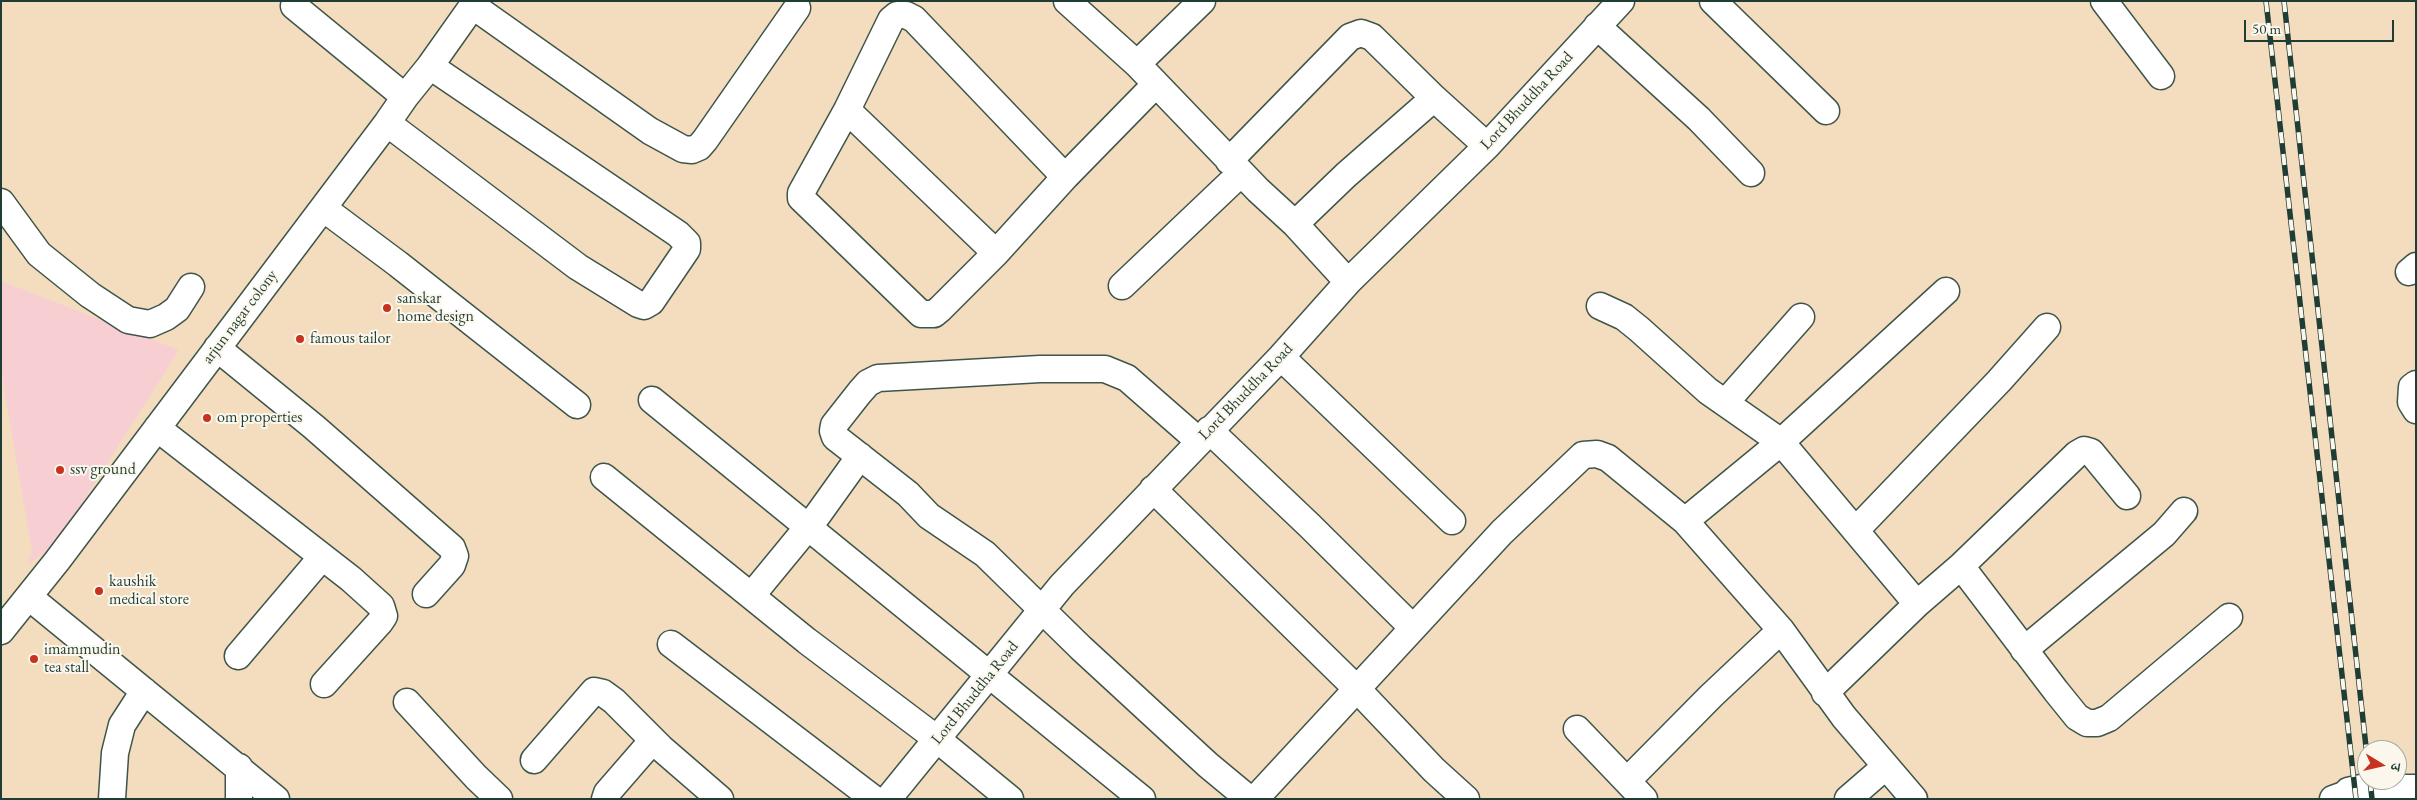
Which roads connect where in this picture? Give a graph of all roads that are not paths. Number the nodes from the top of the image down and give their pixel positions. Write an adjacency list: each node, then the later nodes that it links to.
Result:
1 (1067, 1): 9 (street)
2 (1202, 1): 9 (street)
3 (1713, 1): 16 (street)
4 (2104, 1): 11 (street)
5 (474, 4): 7 (street); 10 (street, arjun nagar colony)
6 (294, 6): 13 (street)
7 (797, 8)
8 (1607, 10): 18 (street, Lord Bhuddha Road); 20 (street)
9 (1137, 64): 12 (street)
10 (430, 66): 13 (street, arjun nagar colony); 17 (street)
11 (2161, 76)
12 (1155, 85): 19 (street); 21 (street)
13 (405, 97): 17 (street, arjun nagar colony)
14 (1434, 98): 18 (street); 19 (street); 24 (street)
15 (848, 110): 21 (street); 25 (street); 25 (street)
16 (1826, 111)
17 (388, 123): 23 (street, arjun nagar colony)
18 (1487, 146): 26 (street, Lord Bhuddha Road)
19 (1235, 167): 24 (street); 27 (street)
20 (1751, 173)
21 (1065, 177): 25 (street)
22 (1, 202): 28 (street)
23 (323, 208): 33 (street, arjun nagar colony); 38 (street)
24 (1295, 224): 26 (street)
25 (996, 253)
26 (1348, 282): 34 (street, Lord Bhuddha Road)
27 (1122, 286)
28 (191, 287)
29 (1946, 290): 42 (street)
30 (1600, 306): 37 (street)
31 (1801, 317): 37 (street)
32 (2047, 327): 51 (street)
33 (217, 348): 40 (street, arjun nagar colony); 54 (street)
34 (1281, 356): 41 (street, Lord Bhuddha Road); 48 (street)
35 (2416, 384): 39 (street)
36 (652, 400): 50 (street)
37 (1725, 404): 42 (street)
38 (577, 405)
39 (2416, 410)
40 (157, 428): 52 (street); 56 (street, arjun nagar colony)
41 (1204, 436): 43 (street); 45 (street, Lord Bhuddha Road); 60 (street)
42 (1782, 442): 49 (street); 51 (street)
43 (860, 456): 50 (street); 58 (street)
44 (604, 477): 55 (street)
45 (1153, 489): 58 (street, Lord Bhuddha Road); 68 (street)
46 (2127, 496): 53 (street)
47 (2184, 511): 64 (street)
48 (1452, 521)
49 (1685, 521): 60 (street); 61 (street)
50 (808, 528): 55 (street); 66 (street)
51 (1856, 530): 57 (street)
52 (322, 557): 65 (street); 67 (street)
53 (1961, 566): 57 (street); 64 (street)
54 (426, 594)
55 (752, 595): 73 (street)
56 (29, 598): 62 (street, arjun nagar colony); 69 (street)
57 (1917, 604): 70 (street)
58 (1043, 609): 66 (street, Lord Bhuddha Road); 90 (street)
59 (2229, 617): 64 (street)
60 (1413, 628): 68 (street)
61 (1781, 630): 70 (street); 79 (street)
62 (1, 631)
63 (671, 644): 87 (street)
64 (2024, 650)
65 (238, 656)
66 (989, 674): 73 (street, Lord Bhuddha Road); 89 (street)
67 (324, 684)
68 (1357, 690): 91 (street); 92 (street)
69 (144, 691): 77 (street); 81 (street)
70 (1825, 693): 76 (street)
71 (407, 702): 84 (street)
72 (1577, 729): 79 (street)
73 (937, 739): 80 (street, Lord Bhuddha Road); 88 (street)
74 (653, 740): 75 (street); 85 (street); 86 (street)
75 (534, 760)
76 (1884, 766): 93 (street); 94 (street)
77 (239, 767): 82 (street); 83 (street)
78 (2416, 788): 95 (street)
79 (1636, 790)
80 (902, 794)
81 (112, 799)
82 (239, 799)
83 (276, 799)
84 (499, 799)
85 (605, 799)
86 (720, 799)
87 (874, 799)
88 (1010, 799)
89 (1142, 799)
90 (1249, 799)
91 (1255, 799)
92 (1466, 799)
93 (1848, 799)
94 (1914, 799)
95 (2333, 799)

